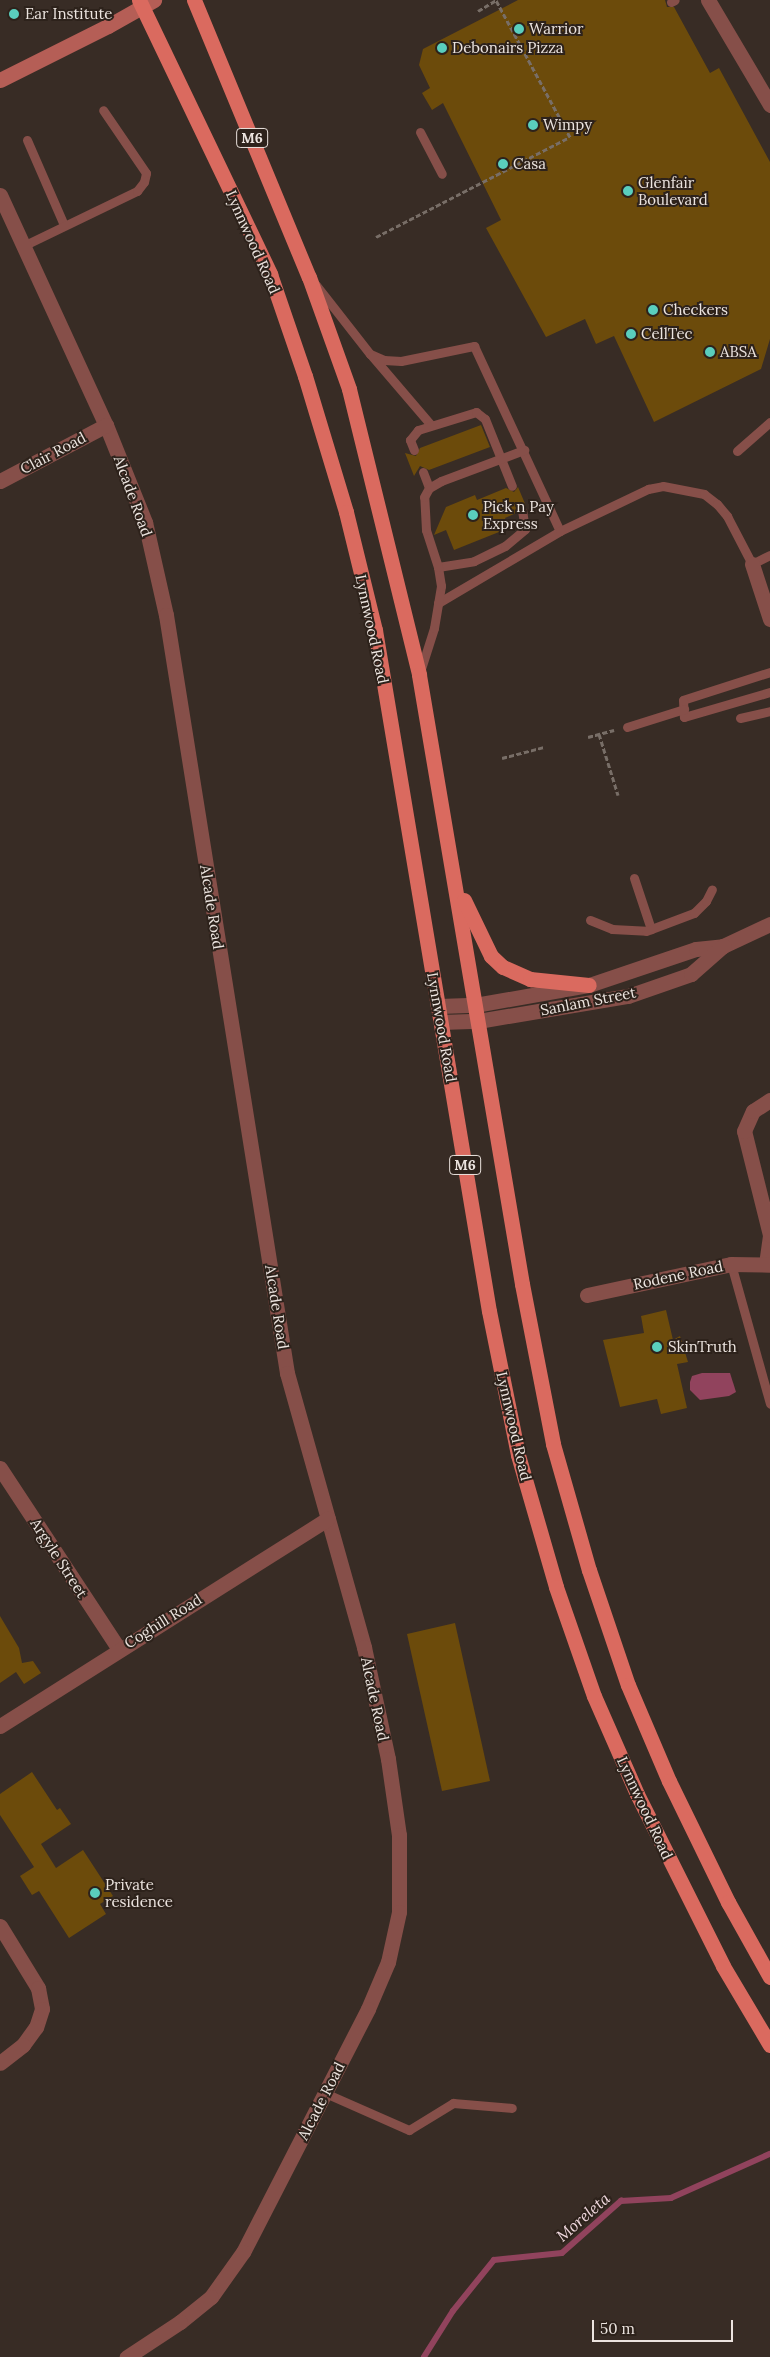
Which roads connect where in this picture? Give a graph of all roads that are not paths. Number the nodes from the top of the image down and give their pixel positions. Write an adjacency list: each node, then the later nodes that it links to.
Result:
1 (194, 0): 13 (main road, M6)
2 (708, 0): 5 (street)
3 (144, 2): 4 (street); 51 (main road, Lynnwood Road / M6)
4 (0, 80)
5 (770, 105)
6 (103, 110): 11 (lane)
7 (420, 132): 9 (lane)
8 (27, 140): 11 (lane)
9 (442, 174)
10 (0, 195): 12 (street, Alcade Road)
11 (64, 225): 12 (lane)
12 (23, 246): 16 (street, Alcade Road)
13 (309, 277): 14 (lane); 34 (main road, M6)
14 (370, 354): 17 (lane); 19 (lane)
15 (770, 422): 20 (lane)
16 (106, 425): 23 (street, Clair Road); 60 (street, Alcade Road)
17 (431, 425): 18 (lane); 21 (lane)
18 (414, 450)
19 (524, 450): 21 (lane); 27 (lane)
20 (737, 451)
21 (502, 459): 24 (lane); 25 (lane)
22 (423, 472): 25 (lane)
23 (0, 481)
24 (512, 486)
25 (430, 488): 30 (lane)
26 (522, 511): 30 (lane)
27 (560, 531): 29 (lane); 31 (lane)
28 (770, 555): 29 (lane)
29 (752, 564): 32 (street)
30 (438, 567): 31 (lane)
31 (438, 603): 34 (lane)
32 (770, 619)
33 (770, 672): 35 (lane)
34 (419, 675): 42 (main road, M6)
35 (730, 685): 37 (lane); 38 (lane)
36 (770, 692): 37 (lane)
37 (735, 703): 38 (lane)
38 (684, 709): 41 (lane)
39 (770, 711): 40 (lane)
40 (740, 718)
41 (627, 727)
42 (453, 873): 49 (main road); 50 (main road, M6)
43 (634, 878): 47 (lane)
44 (712, 889): 47 (lane)
45 (590, 920): 47 (lane)
46 (770, 924): 48 (street, Sanlam Street)
47 (651, 929)
48 (723, 946): 49 (street, Sanlam Street); 52 (street, Sanlam Street)
49 (590, 984): 50 (street, Sanlam Street)
50 (475, 1005): 51 (street, Sanlam Street); 52 (main road, M6)
51 (438, 1006): 53 (main road, Lynnwood Road / M6)
52 (478, 1021): 53 (street, Sanlam Street); 64 (main road, M6)
53 (441, 1022): 65 (main road, Lynnwood Road / M6)
54 (770, 1100): 56 (street)
55 (731, 1264): 56 (street, Rodene Road); 57 (street, Rodene Road); 58 (lane)
56 (768, 1265)
57 (587, 1294)
58 (770, 1404)
59 (0, 1468): 61 (street, Argyle Street)
60 (328, 1519): 61 (street, Coghill Road); 67 (street, Alcade Road)
61 (118, 1649): 62 (street, Coghill Road)
62 (0, 1726)
63 (0, 1926): 66 (street)
64 (770, 1977)
65 (770, 2045)
66 (0, 2063)
67 (325, 2093): 68 (lane); 69 (street, Alcade Road)
68 (512, 2108)
69 (128, 2357)

